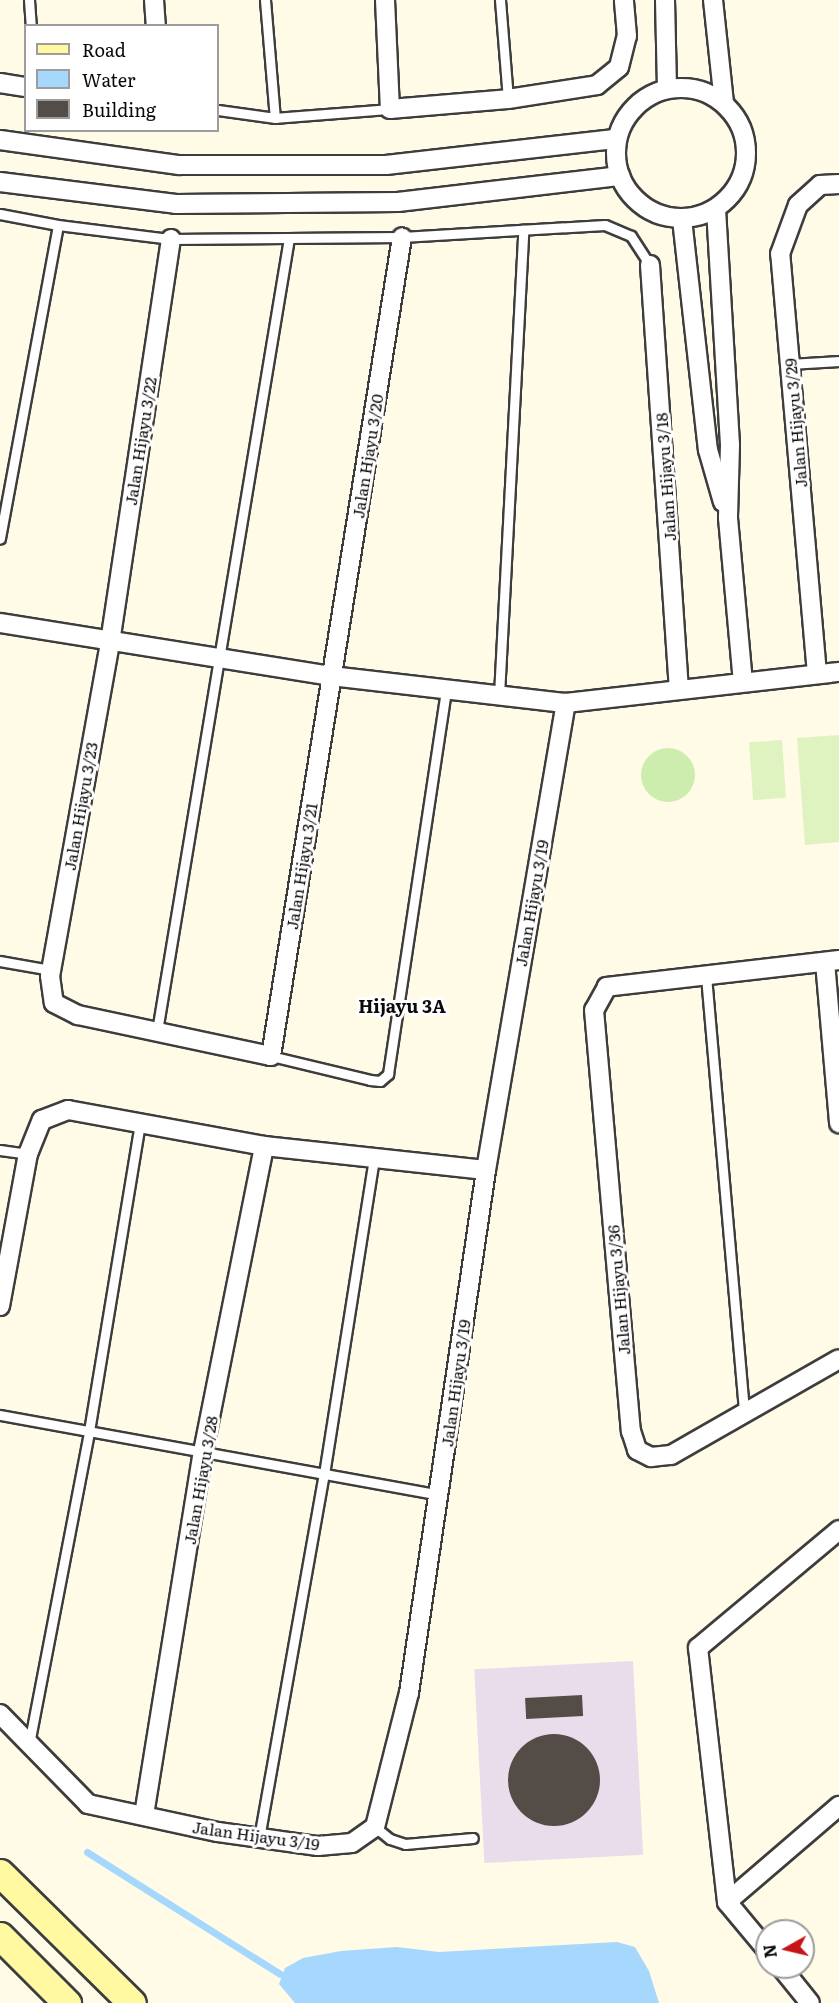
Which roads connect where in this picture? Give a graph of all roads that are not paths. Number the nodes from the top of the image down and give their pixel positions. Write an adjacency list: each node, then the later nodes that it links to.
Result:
1 (29, 0): 9 (lane)
2 (154, 0): 10 (street)
3 (265, 0): 18 (lane)
4 (385, 0): 16 (street)
5 (500, 0): 14 (lane)
6 (624, 0): 14 (street)
7 (665, 0): 13 (street)
8 (713, 0): 15 (street)
9 (31, 24)
10 (156, 24)
11 (0, 83): 12 (street)
12 (24, 87)
13 (667, 88): 15 (street); 20 (street)
14 (508, 99): 16 (street)
15 (724, 103): 24 (street)
16 (390, 109): 18 (lane)
17 (219, 110): 18 (lane)
18 (275, 118)
19 (0, 140): 20 (street)
20 (615, 140): 21 (street)
21 (620, 176): 22 (street); 26 (street)
22 (0, 182)
23 (839, 184): 34 (street, Jalan Hijayu 3/29)
24 (716, 209): 26 (street); 35 (street)
25 (0, 214): 27 (lane)
26 (682, 219): 35 (street)
27 (58, 225): 31 (lane); 36 (lane)
28 (523, 230): 29 (lane); 32 (lane); 46 (lane)
29 (402, 237): 30 (lane); 42 (street, Jalan Hjayu 3/20)
30 (289, 238): 31 (lane); 39 (lane)
31 (171, 239): 38 (street, Jalan Hijayu 3/22)
32 (650, 265): 45 (street, Jalan Hijayu 3/18)
33 (839, 361): 34 (lane)
34 (790, 364): 41 (street, Jalan Hijayu 3/29)
35 (728, 518): 43 (street)
36 (0, 539)
37 (0, 624): 38 (street)
38 (110, 643): 39 (street); 50 (street, Jalan Hijayu 3/23)
39 (217, 658): 42 (street); 52 (lane)
40 (839, 672): 41 (street)
41 (817, 674): 43 (street)
42 (332, 676): 44 (street); 53 (street, Jalan Hijayu 3/21)
43 (743, 682): 45 (street)
44 (446, 689): 46 (street); 53 (lane)
45 (679, 690): 47 (street)
46 (499, 695): 47 (street)
47 (566, 703): 60 (street, Jalan Hijayu 3/19)
48 (0, 961): 50 (lane)
49 (832, 961): 51 (street); 54 (street)
50 (51, 970): 52 (street, Jalan Hijayu 3/23)
51 (706, 976): 63 (lane); 63 (street, Jalan Hijayu 3/36)
52 (157, 1030): 53 (street)
53 (271, 1056)
54 (839, 1123)
55 (140, 1124): 56 (street); 58 (street); 65 (lane)
56 (264, 1146): 59 (street); 66 (street, Jalan Hijayu 3/28)
57 (0, 1150): 58 (lane)
58 (28, 1154): 61 (street)
59 (374, 1158): 60 (street); 67 (lane)
60 (486, 1170): 68 (street, Jalan Hijayu 3/19)
61 (0, 1306)
62 (839, 1359): 63 (street, Jalan Hijayu 3/36)
63 (744, 1413)
64 (0, 1415): 65 (lane)
65 (89, 1431): 66 (lane); 71 (lane)
66 (203, 1452): 67 (lane); 73 (street, Jalan Hijayu 3/28)
67 (324, 1474): 68 (lane); 75 (lane)
68 (439, 1495): 74 (street, Jalan Hijayu 3/19)
69 (839, 1530): 78 (street)
70 (0, 1714): 71 (street, Jalan Hijayu 3/19)
71 (29, 1744): 73 (street, Jalan Hijayu 3/19)
72 (839, 1806): 78 (street)
73 (144, 1815): 75 (street, Jalan Hijayu 3/19)
74 (375, 1827): 75 (street, Jalan Hijayu 3/19); 76 (lane)
75 (259, 1838)
76 (473, 1838)
77 (0, 1874): 83 (main road)
78 (728, 1902): 79 (street)
79 (755, 1935)
80 (0, 1936): 82 (main road)
81 (791, 1979): 84 (street)
82 (68, 2003)
83 (132, 2003)
84 (810, 2003)

